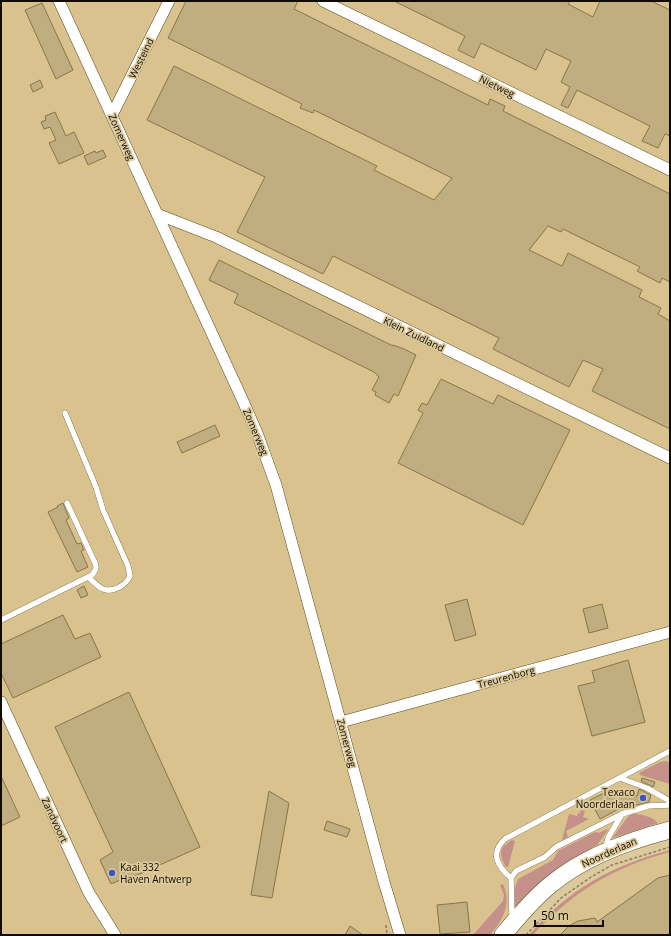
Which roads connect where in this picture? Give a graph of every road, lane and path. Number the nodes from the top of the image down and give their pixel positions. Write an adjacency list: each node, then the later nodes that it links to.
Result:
1 (59, 1): 4 (street, Zomerweg)
2 (169, 1): 4 (street, Westeind)
3 (323, 1): 5 (street, Nietweg)
4 (112, 115): 6 (street, Zomerweg)
5 (670, 170)
6 (157, 214): 8 (street, Klein Zuidland); 14 (street, Zomerweg)
7 (65, 413): 10 (lane)
8 (670, 458)
9 (67, 503): 10 (lane)
10 (88, 577): 11 (lane)
11 (1, 620)
12 (670, 632): 14 (street, Treurenborg)
13 (1, 702): 25 (street, Zandvoort)
14 (341, 722): 26 (street, Zomerweg)
15 (670, 751): 16 (lane)
16 (620, 778): 17 (lane); 23 (lane)
17 (670, 801)
18 (670, 805): 19 (lane)
19 (622, 814): 22 (lane); 23 (lane)
20 (670, 830): 22 (main road, Noorderlaan)
21 (670, 847): 27 (path)
22 (605, 852): 24 (main road, Noorderlaan)
23 (511, 878): 24 (lane)
24 (507, 930)
25 (115, 935)
26 (400, 935)
27 (526, 935)

